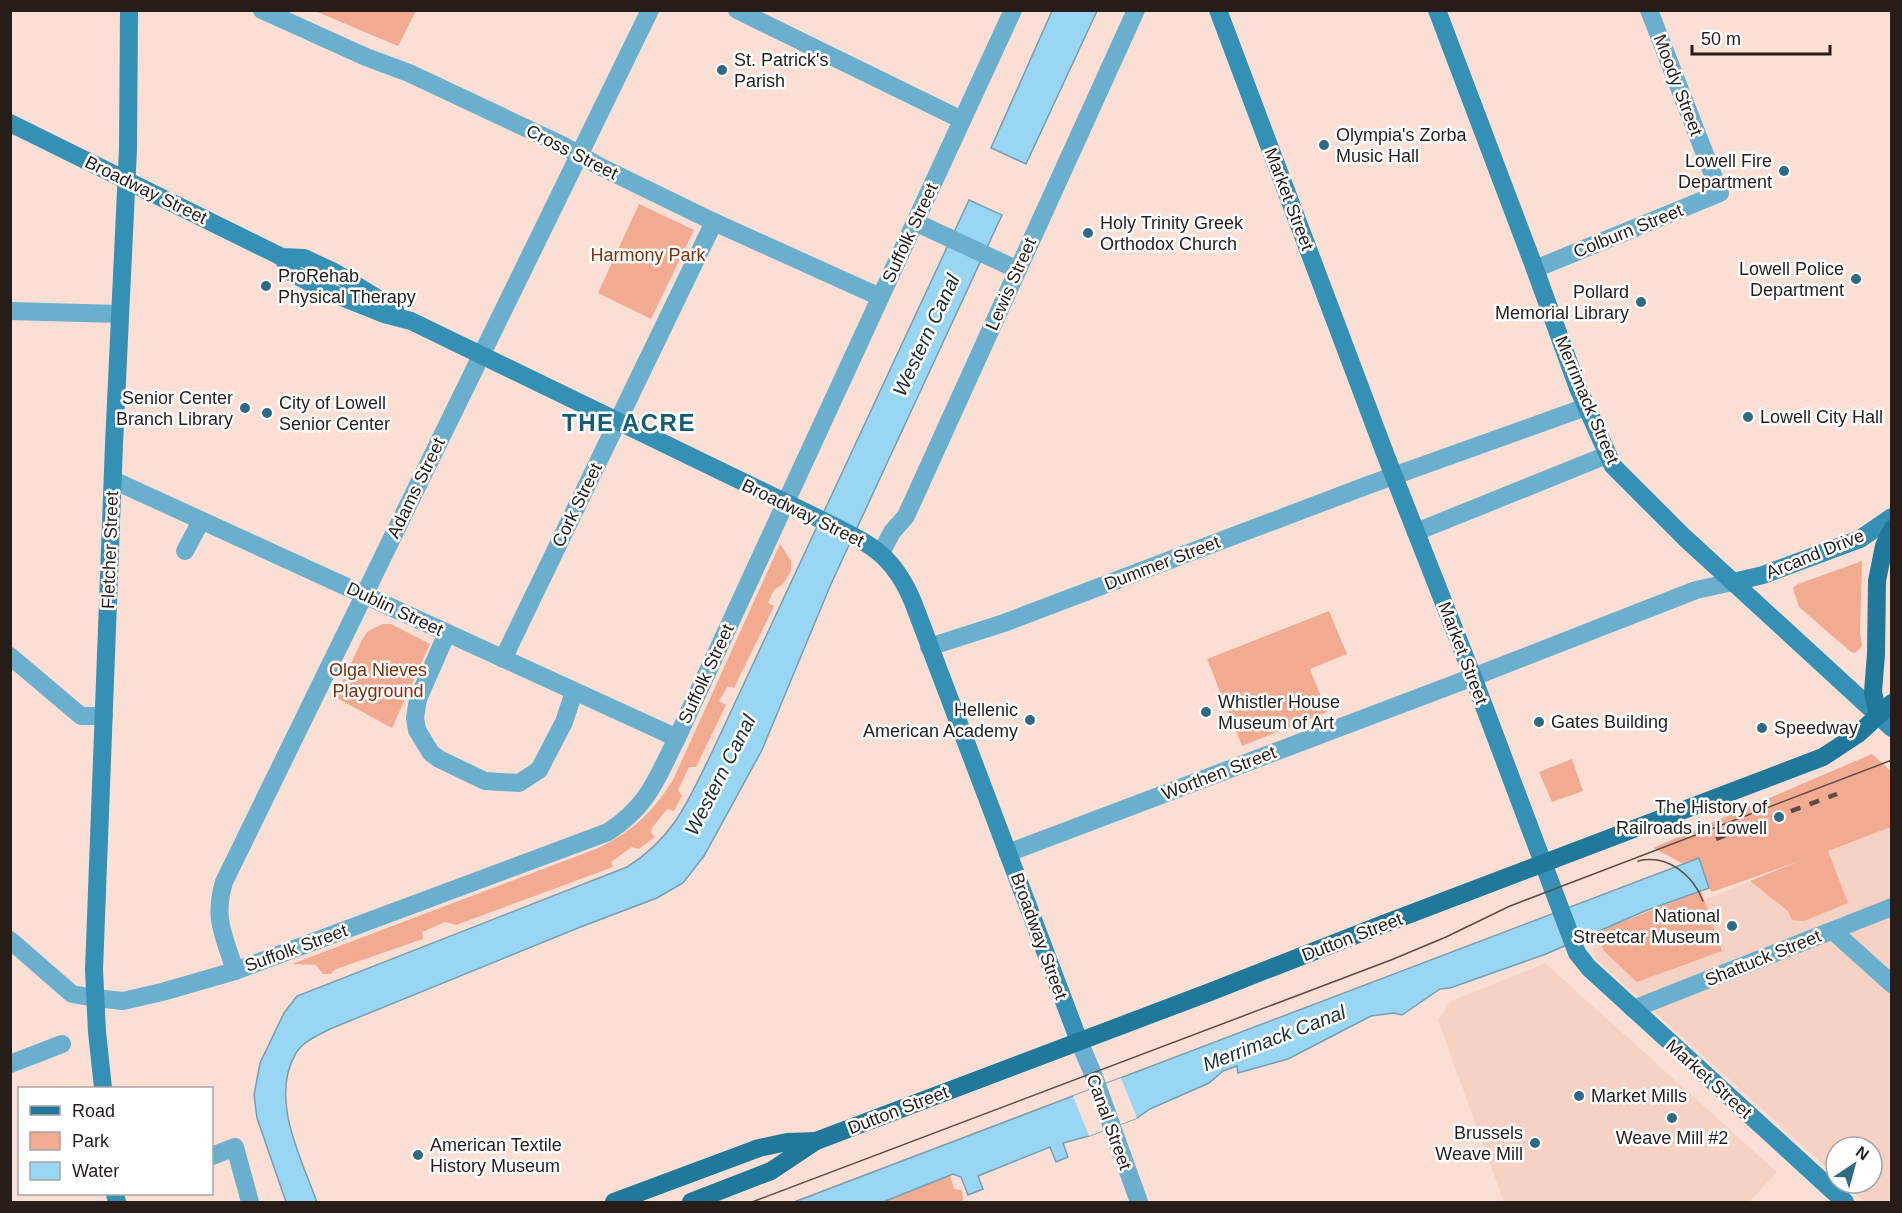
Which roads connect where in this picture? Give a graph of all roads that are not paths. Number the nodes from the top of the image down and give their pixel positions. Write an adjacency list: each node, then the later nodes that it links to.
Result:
1 (129, 10): 13 (main road, Fletcher Street)
2 (262, 10): 12 (street, Cross Street)
3 (650, 10): 12 (street, Adams Street)
4 (737, 10): 10 (street)
5 (1013, 10): 10 (street, Suffolk Street)
6 (1136, 10): 18 (street, Lewis Street)
7 (1218, 10): 26 (main road, Market Street)
8 (1437, 10): 17 (main road, Merrimack Street)
9 (1650, 10): 14 (street, Moody Street)
10 (962, 120): 16 (street, Suffolk Street)
11 (10, 123): 13 (main road, Broadway Street)
12 (579, 154): 15 (street, Cross Street); 22 (street, Adams Street)
13 (127, 180): 21 (main road, Fletcher Street); 22 (main road, Broadway Street)
14 (1720, 193): 17 (street, Colburn Street)
15 (714, 222): 19 (street, Cross Street); 24 (street, Cork Street)
16 (915, 222): 18 (street); 19 (street, Suffolk Street)
17 (1535, 269): 23 (main road, Merrimack Street)
18 (1018, 270): 33 (street, Lewis Street)
19 (880, 297): 28 (street, Suffolk Street)
20 (10, 311): 21 (street)
21 (120, 314): 27 (main road, Fletcher Street)
22 (481, 354): 24 (main road, Broadway Street); 36 (street, Adams Street)
23 (1586, 407): 25 (main road, Merrimack Street); 26 (street, Dummer Street)
24 (617, 421): 28 (main road, Broadway Street); 40 (street, Cork Street)
25 (1607, 456): 32 (street); 35 (main road, Merrimack Street)
26 (1394, 476): 32 (main road, Market Street); 38 (street, Dummer Street)
27 (113, 480): 30 (street, Dublin Street); 44 (main road, Fletcher Street)
28 (785, 504): 33 (main road, Broadway Street); 45 (street, Suffolk Street)
29 (1892, 517): 35 (main road, Arcand Drive)
30 (201, 521): 34 (street); 36 (street, Dublin Street)
31 (1892, 529): 43 (main road, Arcand Drive)
32 (1416, 532): 41 (main road, Market Street)
33 (875, 549): 38 (main road, Broadway Street)
34 (185, 551)
35 (1733, 582): 41 (street, Worthen Street); 43 (main road, Merrimack Street)
36 (363, 595): 37 (street, Dublin Street); 51 (street, Adams Street)
37 (447, 633): 40 (street, Dublin Street); 42 (street)
38 (929, 647): 46 (main road, Broadway Street)
39 (10, 656): 44 (street)
40 (503, 659): 42 (street, Dublin Street)
41 (1473, 677): 46 (street, Worthen Street); 47 (main road, Market Street)
42 (574, 692): 45 (street, Dublin Street)
43 (1887, 715): 47 (main road, Dutton Street)
44 (104, 716): 53 (main road, Fletcher Street)
45 (677, 738): 51 (street, Suffolk Street)
46 (1008, 853): 55 (main road, Broadway Street)
47 (1543, 863): 54 (main road, Market Street); 55 (main road, Dutton Street)
48 (1892, 907): 49 (street, Shattuck Street)
49 (1833, 931): 52 (street); 54 (street, Shattuck Street)
50 (10, 940): 53 (street, Suffolk Street)
51 (235, 971): 53 (street, Suffolk Street)
52 (1892, 984)
53 (95, 998): 58 (main road, Fletcher Street)
54 (1634, 1009): 65 (main road, Market Street)
55 (1079, 1041): 59 (main road, Dutton Street); 64 (street, Canal Street)
56 (62, 1044): 57 (street)
57 (10, 1064)
58 (103, 1087)
59 (816, 1141): 62 (main road, Dutton Street); 63 (main road, Dutton Street)
60 (213, 1156): 61 (street)
61 (250, 1203)
62 (614, 1203)
63 (691, 1203)
64 (1139, 1203)
65 (1845, 1203)

